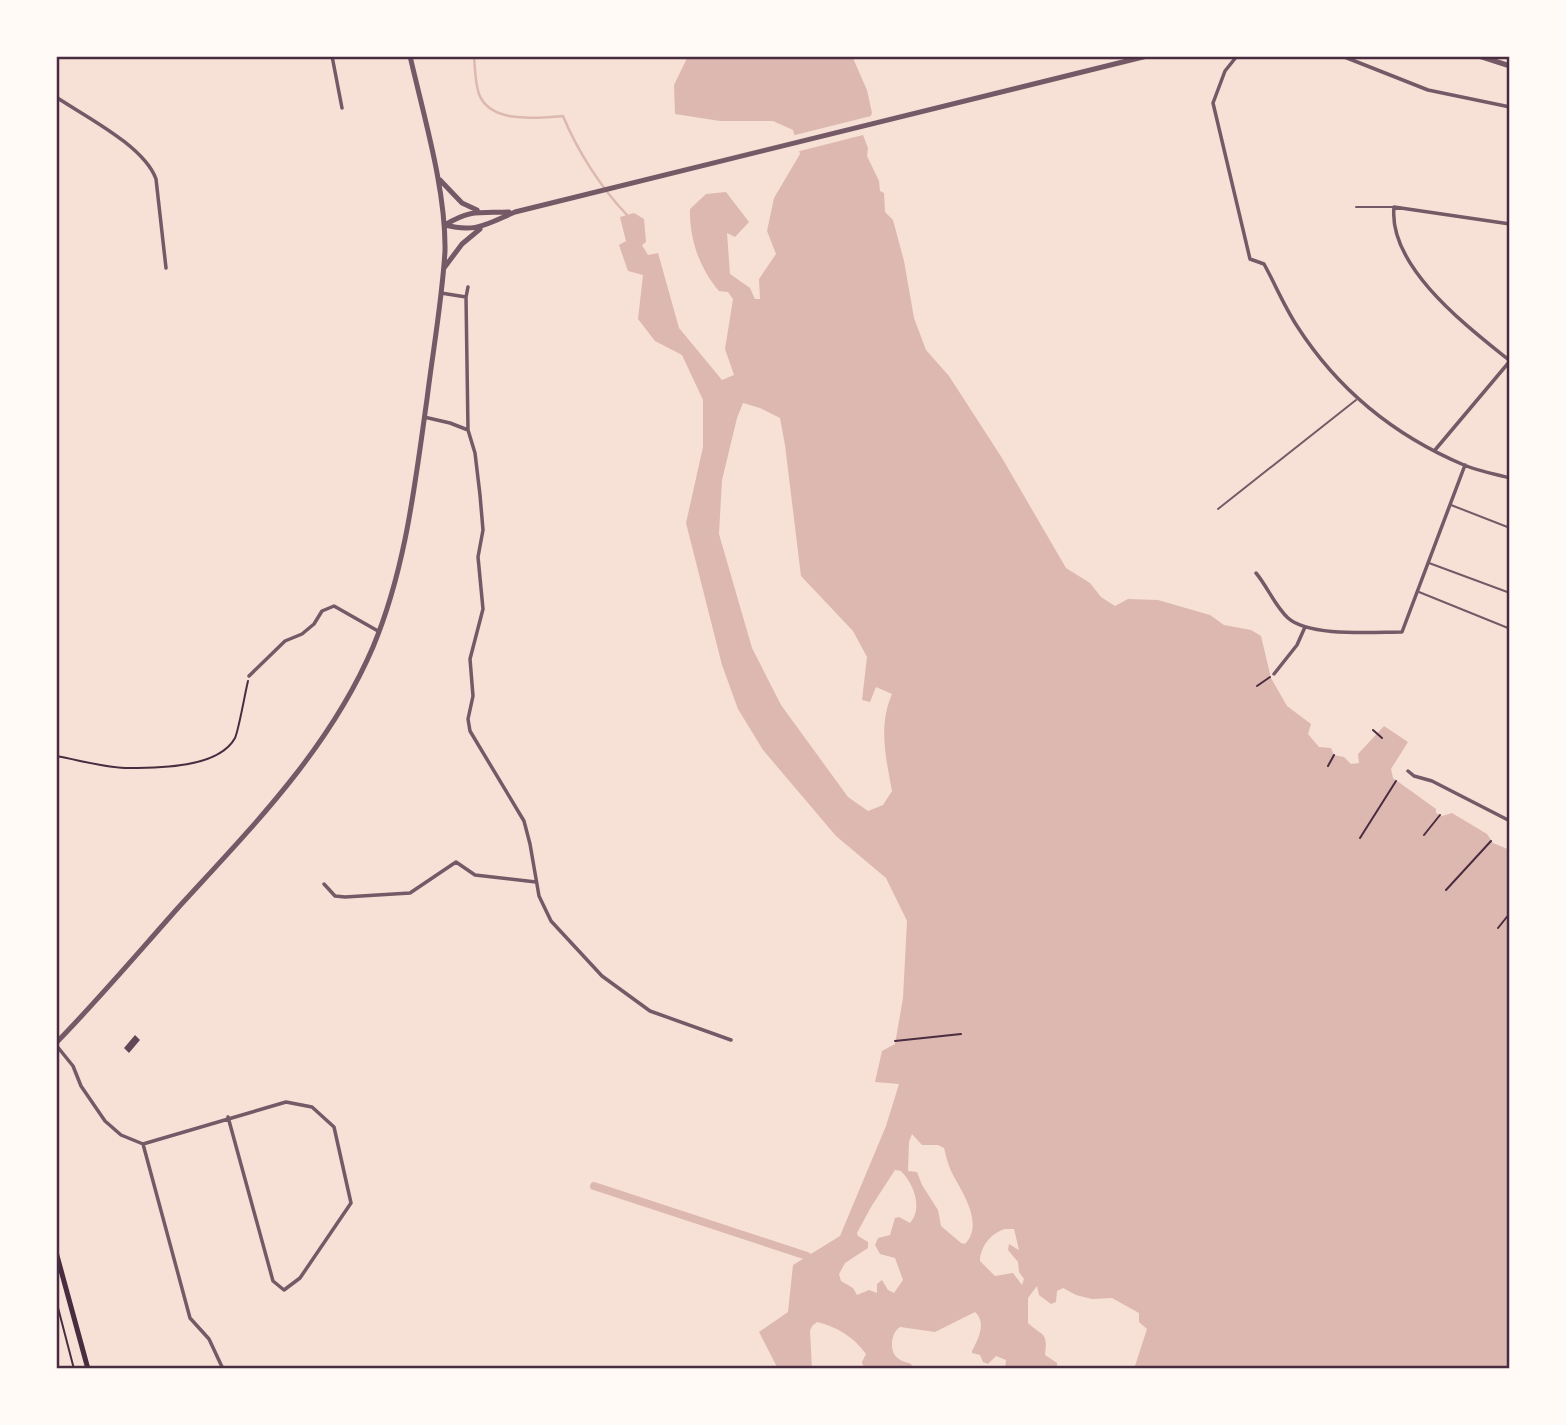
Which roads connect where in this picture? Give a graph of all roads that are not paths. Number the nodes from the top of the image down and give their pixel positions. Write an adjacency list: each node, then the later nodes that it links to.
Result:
1 (332, 56): 10 (street)
2 (410, 56): 11 (street)
3 (1147, 56): 15 (street)
4 (1237, 56): 25 (street)
5 (1342, 56): 9 (street)
6 (1479, 56): 7 (street)
7 (1510, 66)
8 (56, 97): 19 (street)
9 (1510, 107)
10 (342, 108)
11 (438, 177): 14 (street); 17 (street)
12 (1356, 207): 13 (lane)
13 (1394, 207): 16 (street); 24 (street)
14 (485, 212): 15 (street); 17 (street)
15 (515, 212): 18 (street)
16 (1510, 224)
17 (445, 225): 18 (street); 20 (street)
18 (482, 228): 20 (street)
19 (166, 268)
20 (444, 268): 22 (street)
21 (468, 287): 23 (street)
22 (441, 293): 23 (street); 26 (street)
23 (466, 297): 27 (street)
24 (1510, 361): 28 (street)
25 (1356, 400): 28 (street); 32 (lane)
26 (424, 417): 27 (street); 41 (street)
27 (468, 430): 46 (street)
28 (1435, 450): 29 (street)
29 (1465, 465): 30 (street); 31 (street)
30 (1510, 478)
31 (1450, 505): 33 (lane); 34 (street)
32 (1218, 509)
33 (1510, 528)
34 (1428, 563): 36 (street); 37 (lane)
35 (1256, 573): 39 (street)
36 (1418, 592): 39 (street); 40 (lane)
37 (1510, 593)
38 (1510, 624): 40 (lane)
39 (1305, 627): 42 (street)
40 (1508, 628)
41 (379, 632): 43 (street); 49 (street)
42 (1274, 674)
43 (250, 676)
44 (1408, 771): 45 (street)
45 (1510, 821)
46 (536, 882): 47 (street); 48 (street)
47 (324, 884)
48 (731, 1040)
49 (56, 1044): 51 (street)
50 (228, 1117): 50 (street); 51 (street)
51 (143, 1144): 54 (street)
52 (56, 1252): 53 (main road)
53 (88, 1369)
54 (223, 1369)

